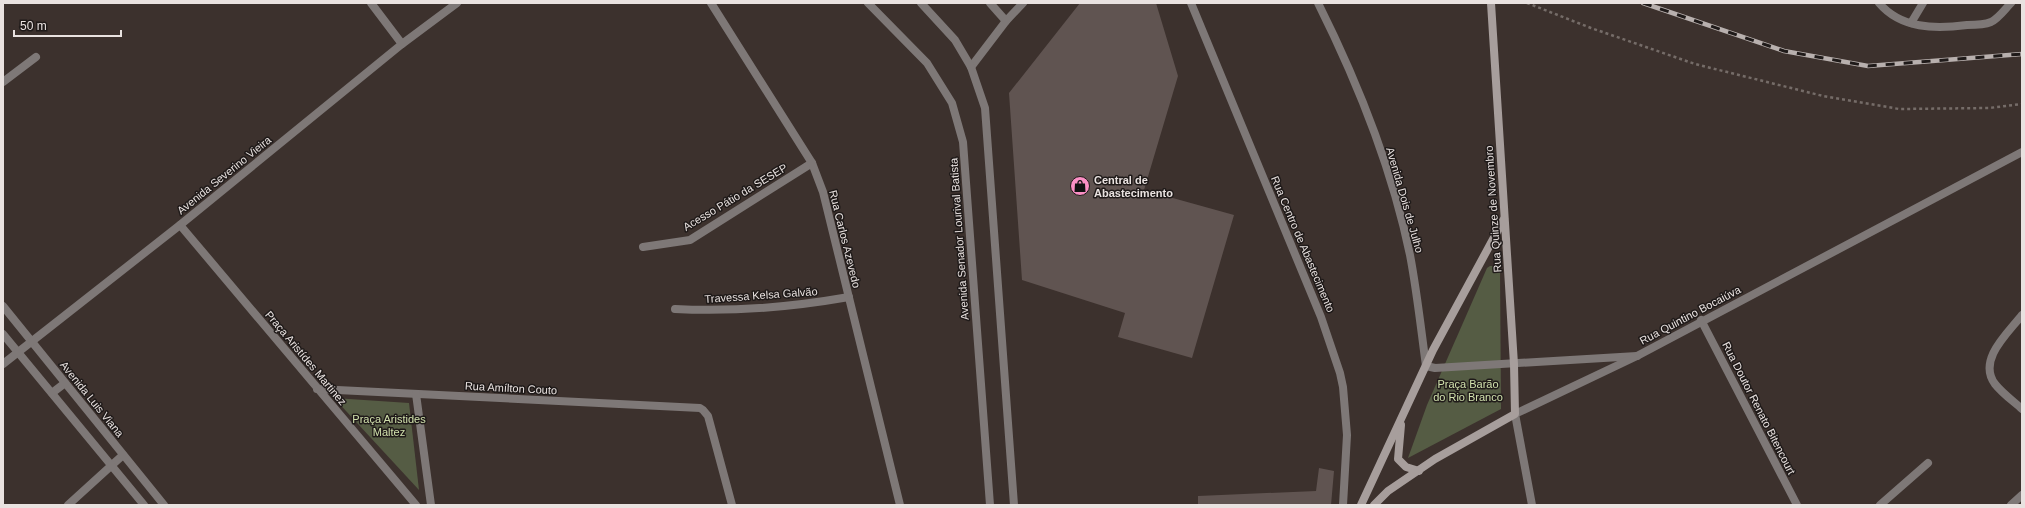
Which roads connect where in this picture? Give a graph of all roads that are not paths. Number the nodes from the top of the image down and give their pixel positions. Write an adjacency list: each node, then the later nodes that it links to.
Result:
1 (371, 3): 16 (street)
2 (458, 3): 16 (street, Avenida Severino Vieira)
3 (711, 3): 21 (street, Rua Carlos Azevedo)
4 (868, 3): 56 (street, Avenida Senador Lourival Batista)
5 (921, 3): 18 (street)
6 (990, 3): 14 (street)
7 (1022, 3): 14 (street)
8 (1191, 3): 58 (street, Rua Centro de Abastecimento)
9 (1318, 3): 36 (street, Avenida Dois de Julho)
10 (1491, 3): 22 (main road, Rua Quinze de Novembro)
11 (1879, 3): 15 (street)
12 (1923, 3): 15 (street)
13 (2011, 3): 15 (street)
14 (1006, 21): 18 (street)
15 (1911, 23)
16 (402, 44): 23 (street, Avenida Severino Vieira)
17 (36, 57): 19 (street)
18 (971, 67): 57 (street)
19 (3, 82)
20 (2022, 152): 29 (street, Rua Quintino Bocaiúva)
21 (812, 163): 24 (street, Acesso Pátio da SESEP); 25 (street, Rua Carlos Azevedo)
22 (1504, 218): 35 (main road, Rua Quinze de Novembro); 36 (main road)
23 (180, 225): 31 (street, Avenida Severino Vieira); 38 (street, Praça Aristídes Martinez)
24 (643, 247)
25 (849, 297): 27 (street, Travessa Kelsa Galvão); 55 (street, Rua Carlos Azevedo)
26 (3, 306): 31 (street, Avenida Luis Viana)
27 (675, 309)
28 (2022, 315): 41 (street)
29 (1701, 320): 33 (street, Rua Quintino Bocaiúva); 62 (street, Rua Doutor Renato Bitencourt)
30 (3, 334): 32 (street)
31 (31, 341): 32 (street, Avenida Severino Vieira); 37 (street, Avenida Luis Viana)
32 (18, 351): 34 (street, Avenida Severino Vieira); 39 (street)
33 (1637, 356): 35 (street); 42 (street, Rua Quintino Bocaiúva)
34 (3, 364)
35 (1514, 364): 36 (street); 42 (main road, Rua Quinze de Novembro)
36 (1426, 366): 43 (main road)
37 (65, 383): 39 (street); 44 (street, Avenida Luis Viana)
38 (317, 389): 40 (street, Rua Amílton Couto); 52 (street, Praça Aristídes Martinez)
39 (52, 394): 46 (street)
40 (416, 394): 53 (street); 54 (street, Rua Amílton Couto)
41 (2022, 409)
42 (1515, 414): 47 (main road, Rua Quintino Bocaiúva); 61 (street)
43 (1402, 418): 47 (main road); 59 (main road)
44 (123, 455): 46 (street); 51 (street, Avenida Luis Viana)
45 (1928, 463): 63 (street)
46 (112, 466): 49 (street); 50 (street)
47 (1419, 471): 60 (main road, Rua Quintino Bocaiúva)
48 (2022, 495): 64 (street)
49 (68, 505)
50 (144, 505)
51 (164, 505)
52 (416, 505)
53 (431, 505)
54 (732, 505)
55 (900, 505)
56 (990, 505)
57 (1014, 505)
58 (1343, 505)
59 (1361, 505)
60 (1374, 505)
61 (1532, 505)
62 (1797, 505)
63 (1880, 505)
64 (2011, 505)

